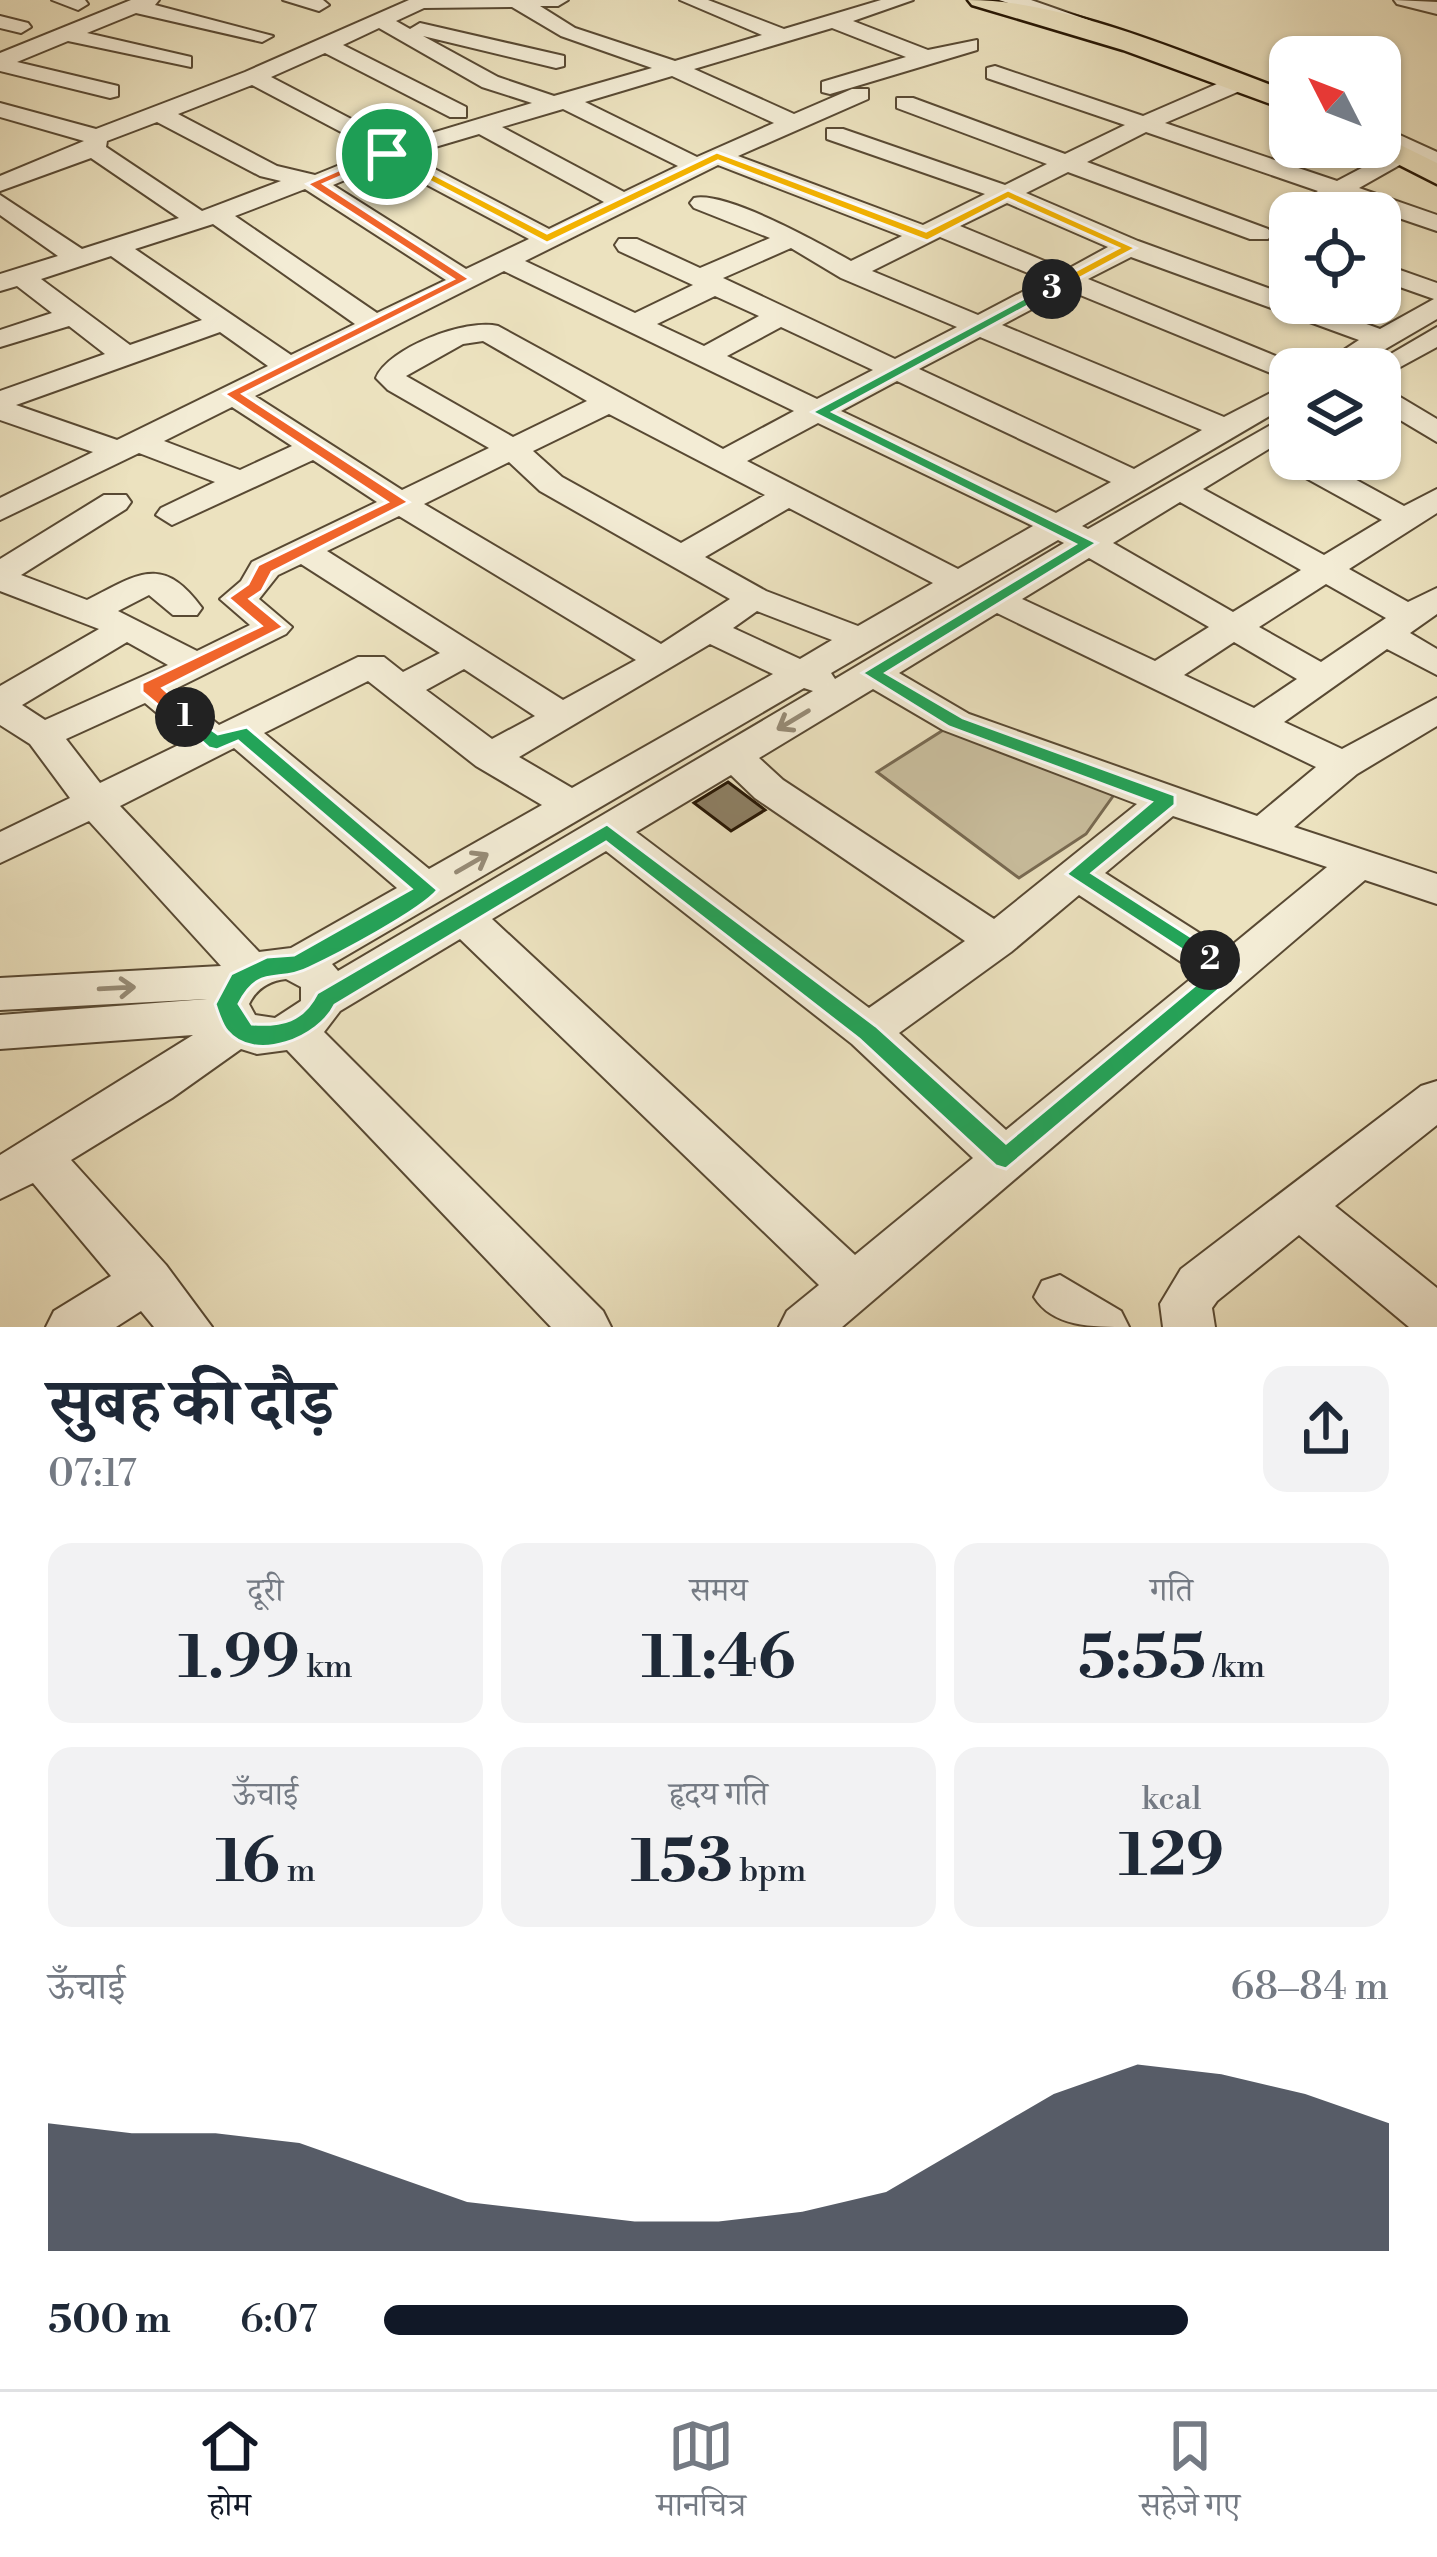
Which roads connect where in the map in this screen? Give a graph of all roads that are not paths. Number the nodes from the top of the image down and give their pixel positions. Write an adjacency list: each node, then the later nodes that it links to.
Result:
1 (293, 0): 14 (street)
2 (558, 0): 11 (street)
3 (690, 0): 22 (street)
4 (903, 0): 17 (street)
5 (981, 0): 36 (main road)
6 (1010, 0): 34 (street)
7 (1404, 0): 15 (street)
8 (76, 1): 18 (street)
9 (420, 1): 10 (street); 16 (street)
10 (448, 1): 11 (street); 19 (street)
11 (517, 1): 19 (street)
12 (1049, 1): 33 (main road)
13 (142, 3): 20 (street); 21 (street)
14 (319, 5)
15 (1437, 8)
16 (380, 20): 23 (street); 27 (street); 35 (street)
17 (833, 21): 22 (street); 26 (street)
18 (7, 28)
19 (568, 32): 25 (street)
20 (66, 34): 28 (street); 29 (street)
21 (262, 35)
22 (783, 36): 30 (street)
23 (327, 45): 32 (street); 45 (street)
24 (969, 45): 26 (street)
25 (612, 47): 27 (street); 30 (street)
26 (926, 57): 44 (street)
27 (556, 61): 35 (street)
28 (0, 62): 37 (street)
29 (183, 62)
30 (673, 68): 41 (street); 44 (street)
31 (999, 73): 47 (street)
32 (253, 77): 46 (street); 55 (street)
33 (1269, 80)
34 (1269, 81)
35 (490, 82): 40 (street)
36 (1240, 82): 39 (main road); 47 (street)
37 (110, 91)
38 (860, 94): 48 (street)
39 (1269, 94)
40 (522, 95): 41 (street); 45 (street)
41 (558, 102): 50 (street); 60 (street)
42 (905, 103): 62 (street)
43 (0, 110): 54 (street)
44 (765, 111): 48 (street)
45 (458, 112): 49 (street)
46 (162, 115): 54 (street); 64 (street)
47 (1159, 117): 62 (street); 67 (street)
48 (792, 122): 60 (street)
49 (419, 124): 53 (street); 55 (street)
50 (480, 125): 53 (street); 71 (street)
51 (1401, 130): 56 (main road)
52 (835, 134): 70 (street)
53 (446, 136): 55 (street)
54 (95, 143): 68 (street); 74 (street)
55 (377, 145): 59 (street); 79 (street)
56 (1437, 146)
57 (1401, 149): 61 (street)
58 (1401, 153): 65 (main road)
59 (336, 160): 64 (street); 66 (street)
60 (707, 161): 71 (street); 76 (street)
61 (1437, 161)
62 (1068, 164): 70 (street); 77 (street)
63 (1360, 168): 67 (street)
64 (269, 170): 66 (street)
65 (1437, 175)
66 (310, 182): 74 (street); 89 (street)
67 (1345, 182): 69 (street); 75 (street)
68 (0, 184)
69 (1328, 192)
70 (1008, 194): 76 (street); 83 (street)
71 (623, 202): 79 (street)
72 (703, 202): 80 (street)
73 (0, 203): 84 (street)
74 (206, 217): 82 (street); 98 (street)
75 (1437, 223)
76 (935, 232): 86 (street); 92 (street)
77 (1269, 234)
78 (1269, 236): 87 (street)
79 (547, 238): 85 (street)
80 (793, 238): 86 (street); 91 (street)
81 (628, 245): 91 (street)
82 (115, 247): 84 (street); 97 (street)
83 (1129, 248): 87 (street); 92 (street)
84 (78, 257): 88 (street)
85 (504, 260): 89 (street); 99 (street)
86 (850, 272): 100 (street)
87 (1197, 272): 101 (street)
88 (10, 279): 96 (street)
89 (463, 279): 98 (street)
90 (1401, 279): 93 (street)
91 (710, 280): 95 (street); 99 (street)
92 (1068, 280): 100 (street); 108 (street)
93 (1437, 292)
94 (1437, 307): 101 (street)
95 (781, 316): 106 (street); 110 (street)
96 (69, 317): 102 (street); 105 (street)
97 (224, 322): 105 (street); 109 (street)
98 (374, 324): 109 (street)
99 (635, 324): 106 (street)
100 (979, 328): 110 (street); 117 (street)
101 (1384, 338): 103 (street); 104 (street)
102 (0, 339)
103 (1429, 342): 107 (street)
104 (1367, 348)
105 (127, 357): 113 (street)
106 (704, 357): 115 (street)
107 (1401, 357)
108 (1269, 363)
109 (286, 366): 111 (street)
110 (892, 372): 115 (street); 123 (street)
111 (232, 394): 118 (street); 119 (street)
112 (609, 402): 120 (street); 120 (street); 121 (street)
113 (0, 405): 118 (street)
114 (1401, 408): 116 (street)
115 (820, 412): 121 (street); 132 (street)
116 (1437, 433)
117 (1266, 439): 123 (street); 124 (street); 131 (street)
118 (126, 445): 122 (street); 129 (street)
119 (317, 446): 122 (street); 128 (street)
120 (513, 449): 128 (street); 134 (street)
121 (723, 461): 125 (street)
122 (242, 482): 130 (street)
123 (1135, 482): 132 (street)
124 (1180, 489): 132 (street); 135 (street)
125 (788, 495): 134 (street); 136 (street)
126 (1437, 499): 131 (street)
127 (115, 502): 137 (street)
128 (400, 502): 133 (street); 147 (street)
129 (0, 510)
130 (172, 515)
131 (1406, 520): 135 (street)
132 (1073, 534): 136 (street); 139 (street); 144 (street)
133 (302, 550): 146 (street); 149 (street)
134 (684, 555): 138 (street)
135 (1324, 572): 142 (street); 144 (street)
136 (959, 583): 150 (street)
137 (6, 585): 141 (street)
138 (754, 598): 145 (street); 150 (street)
139 (995, 599): 150 (street); 152 (street)
140 (185, 608): 141 (street)
141 (90, 612): 143 (street)
142 (1411, 616): 148 (street); 153 (street)
143 (128, 627): 149 (street); 156 (street)
144 (1235, 628): 152 (street); 153 (street)
145 (707, 629): 147 (street); 151 (street)
146 (466, 654): 155 (street); 158 (street)
147 (662, 660): 158 (street)
148 (1437, 664)
149 (196, 666): 154 (street)
150 (857, 668): 151 (street); 151 (street); 162 (street, one-way to 162); 165 (street)
151 (802, 672): 167 (street)
152 (1158, 675): 159 (street)
153 (1322, 678): 159 (street)
154 (149, 687): 160 (street); 161 (street)
155 (401, 688): 161 (street); 163 (street)
156 (0, 705): 160 (street)
157 (1437, 710): 164 (street)
158 (562, 716): 163 (street)
159 (1258, 723): 164 (street)
160 (43, 735): 166 (street)
161 (228, 737): 166 (street); 173 (street)
162 (734, 755): 167 (street); 174 (street)
163 (490, 757): 167 (street)
164 (1343, 764): 168 (street)
165 (1167, 800): 168 (street); 171 (street)
166 (95, 804): 169 (street); 178 (street)
167 (590, 819): 173 (street); 181 (street)
168 (1262, 833): 170 (street)
169 (0, 849)
170 (1354, 866): 172 (street); 176 (street)
171 (1077, 874): 174 (street); 176 (street)
172 (1437, 890)
173 (445, 903): 175 (street); 179 (street); 187 (street)
174 (996, 941): 181 (street)
175 (298, 964): 178 (street); 179 (street)
176 (1228, 972): 183 (street)
177 (0, 994): 178 (street, one-way to 178)
178 (240, 999): 179 (street); 180 (street); 184 (street)
179 (310, 1015): 192 (street)
180 (0, 1032)
181 (868, 1032): 183 (street)
182 (1433, 1109): 185 (street)
183 (1006, 1159): 187 (street)
184 (20, 1168): 186 (street)
185 (1299, 1205): 189 (street); 195 (street)
186 (148, 1280): 190 (street); 191 (street)
187 (854, 1286): 193 (street)
188 (1060, 1297): 194 (street)
189 (1437, 1319)
190 (72, 1327)
191 (186, 1327)
192 (585, 1327)
193 (805, 1327)
194 (1102, 1327)
195 (1189, 1327)

